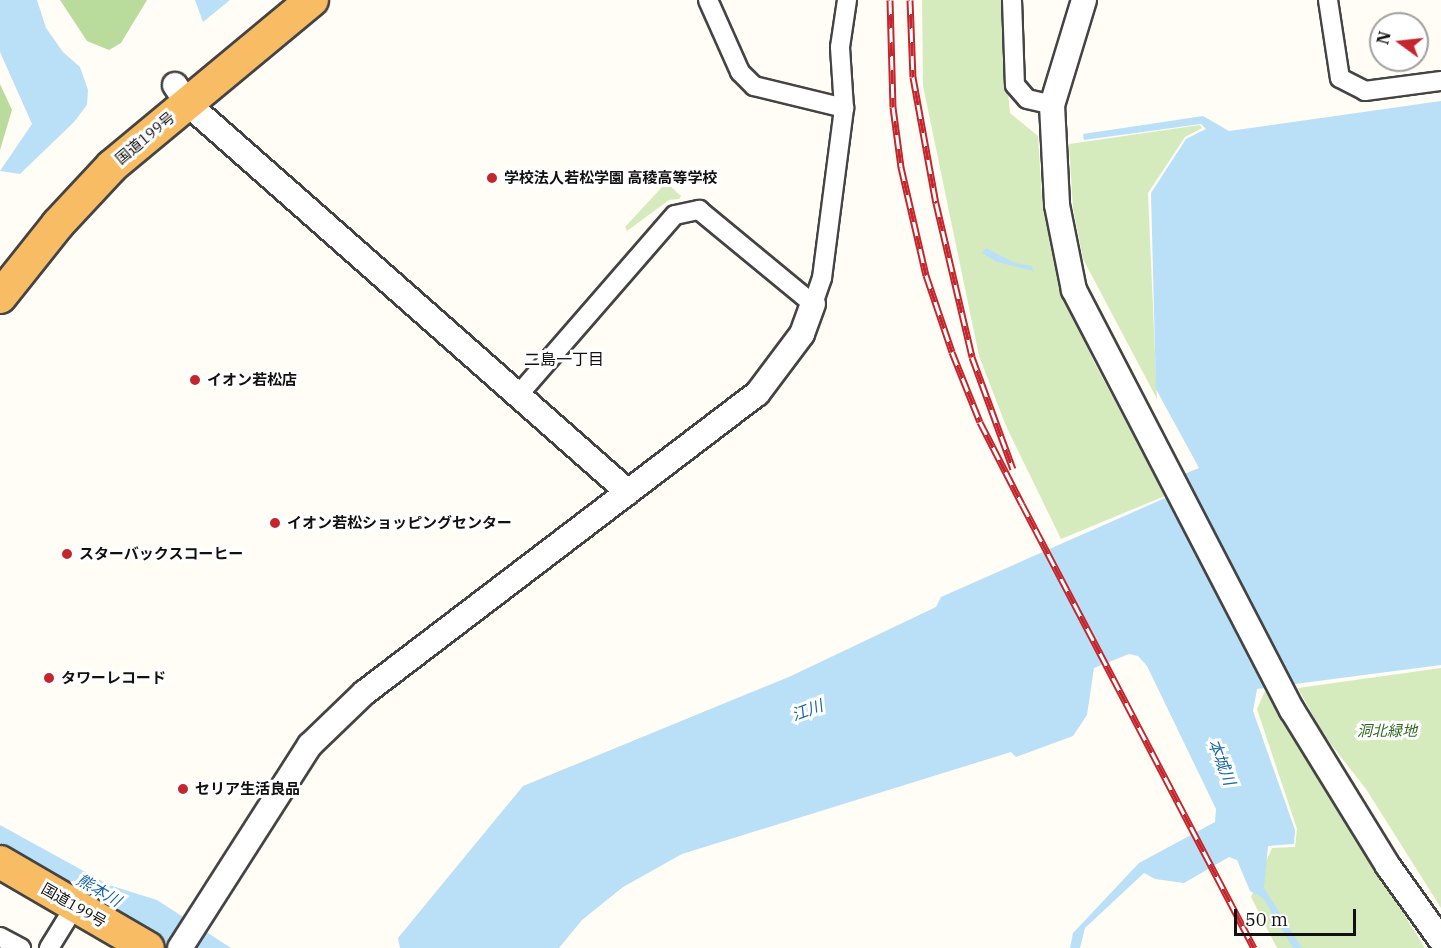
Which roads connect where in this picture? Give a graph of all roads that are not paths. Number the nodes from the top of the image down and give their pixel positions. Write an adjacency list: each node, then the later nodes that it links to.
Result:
1 (278, 0): 9 (highway, 国道199号)
2 (312, 0): 9 (highway, 国道199号)
3 (708, 0): 11 (street)
4 (847, 0): 11 (street)
5 (1012, 0): 10 (street)
6 (1084, 0): 10 (street)
7 (1328, 0): 8 (street)
8 (1441, 81)
9 (181, 94): 12 (highway, 国道199号); 13 (highway, 国道199号); 15 (street)
10 (1052, 105): 20 (street)
11 (844, 108): 14 (street)
12 (0, 269)
13 (0, 297)
14 (813, 304): 15 (street); 16 (street)
15 (520, 393): 16 (street)
16 (628, 492): 24 (street)
17 (0, 862): 18 (highway, 国道199号)
18 (75, 906): 22 (street); 23 (highway, 国道199号)
19 (0, 937): 21 (street)
20 (1441, 940)
21 (21, 948)
22 (49, 948)
23 (148, 948)
24 (180, 948)

